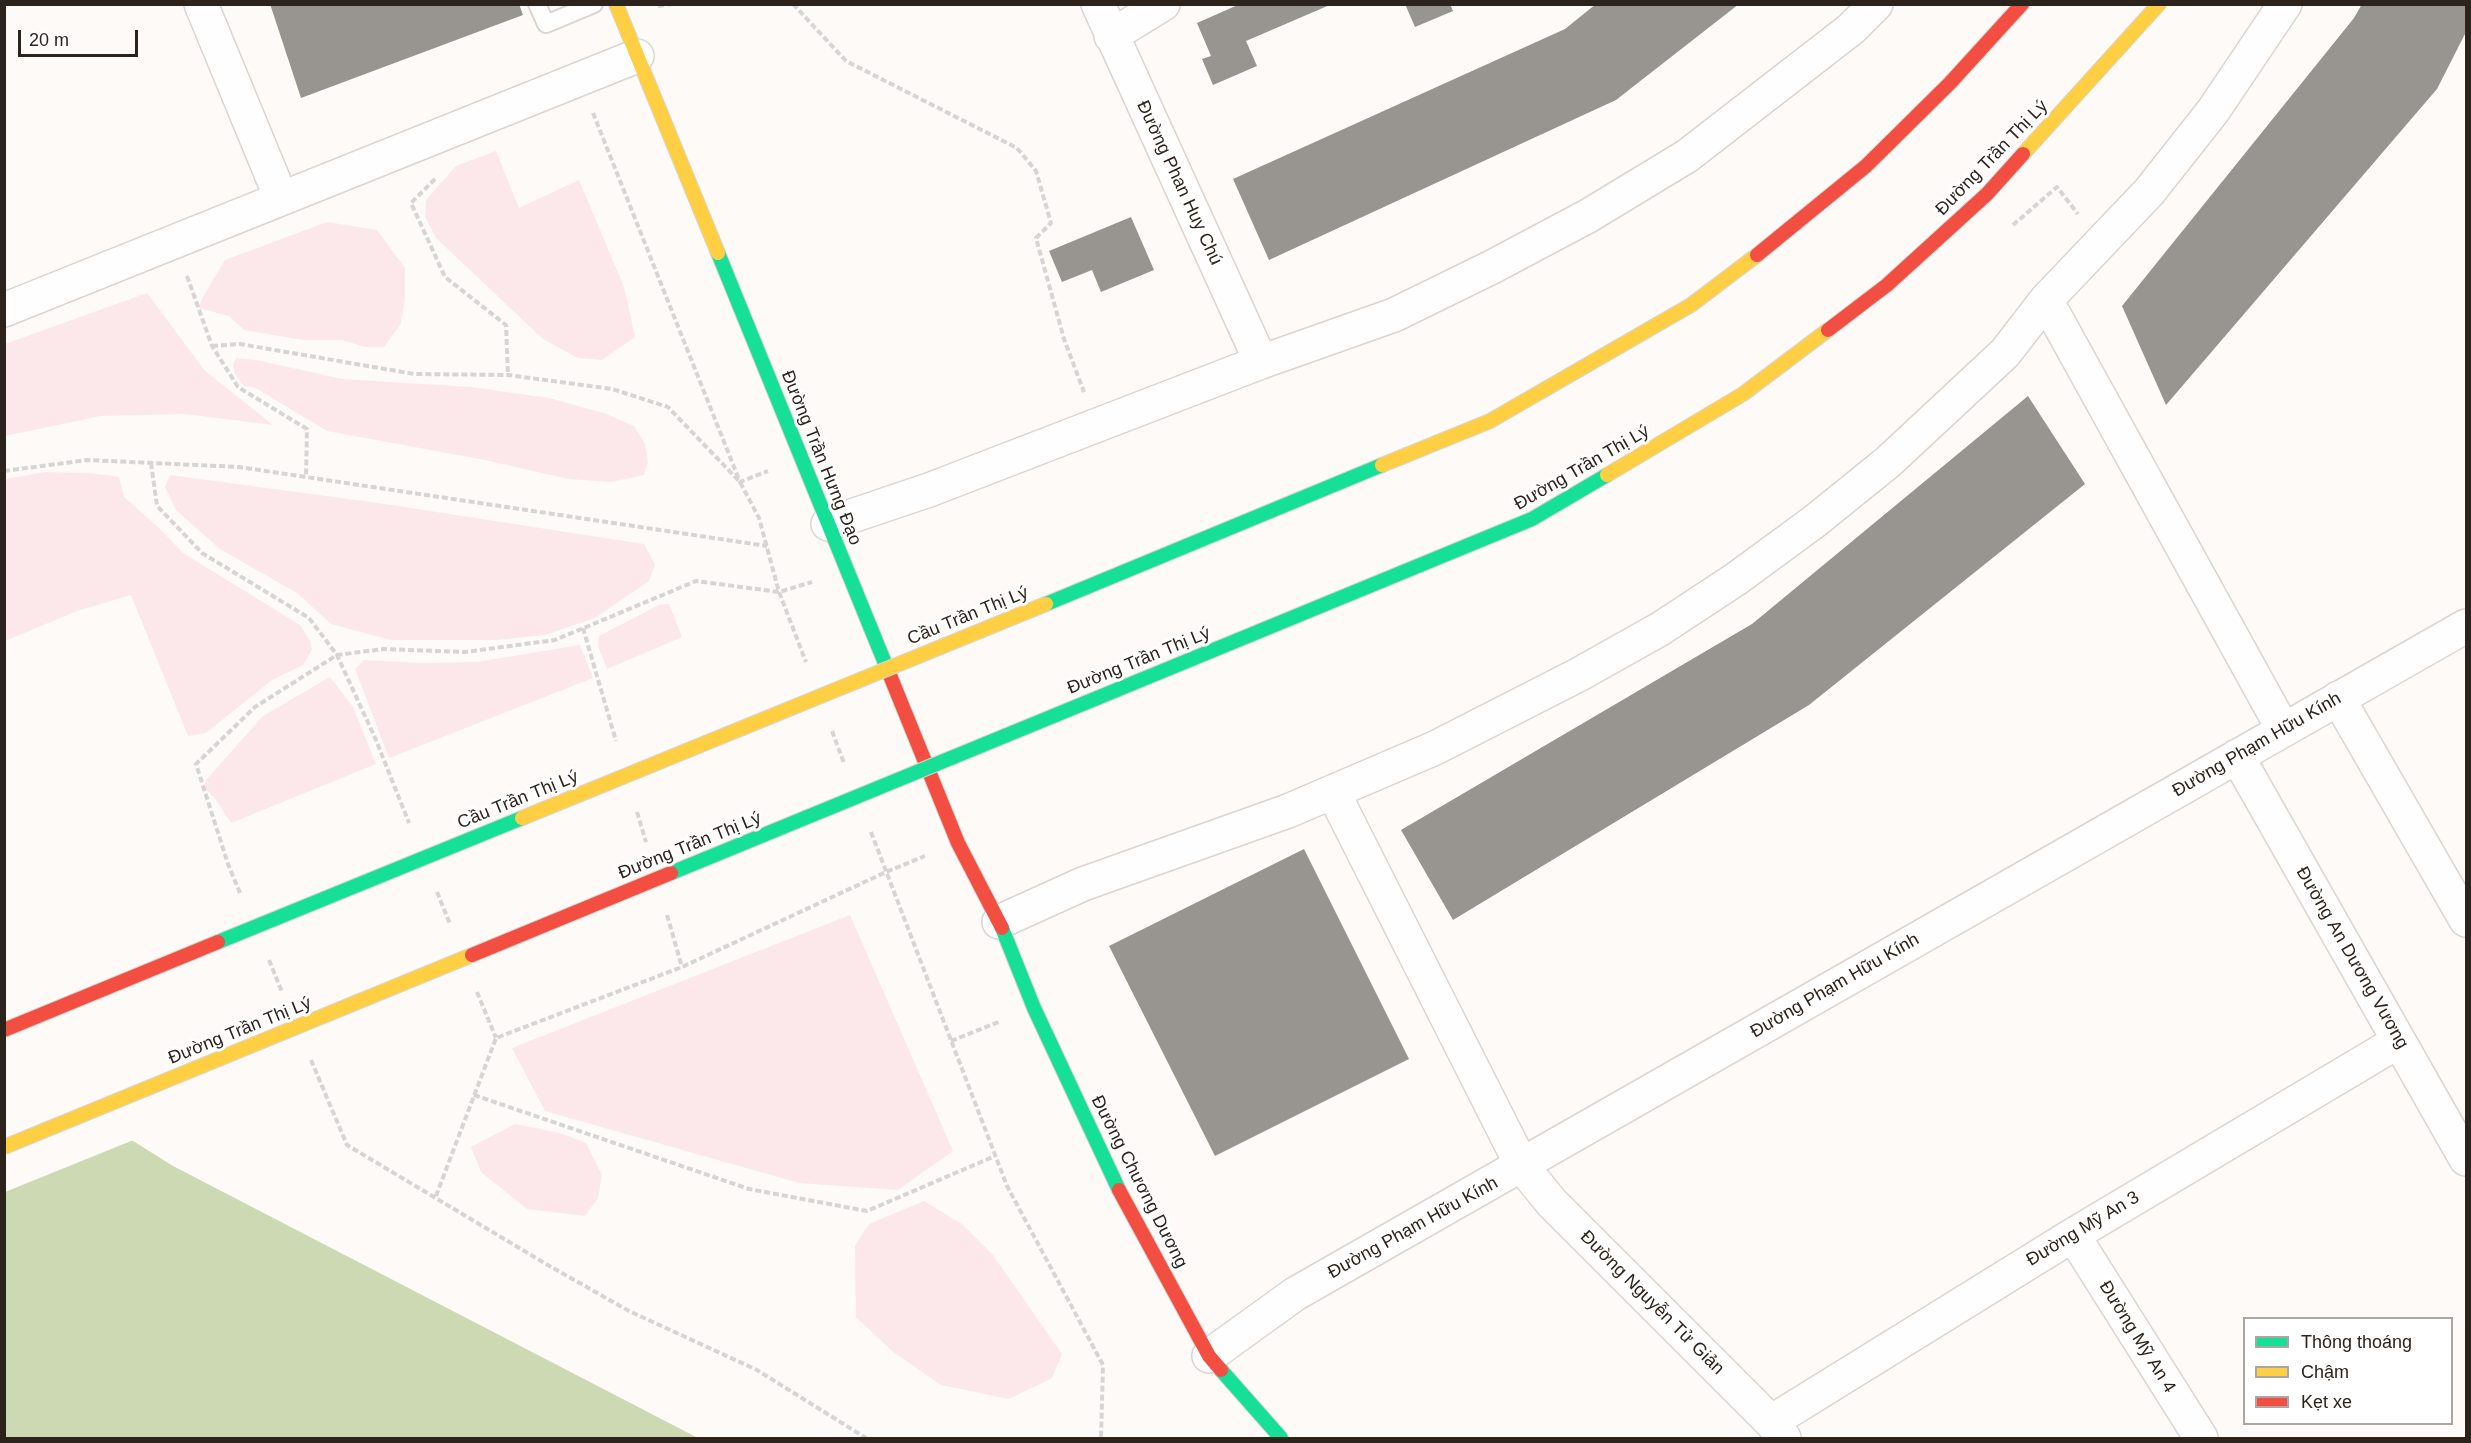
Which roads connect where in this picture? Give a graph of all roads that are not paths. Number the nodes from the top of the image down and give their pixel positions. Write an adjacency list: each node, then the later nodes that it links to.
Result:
1 (201, 4): 13 (street)
2 (537, 4): 3 (lane)
3 (594, 4)
4 (616, 4): 12 (main road, Đường Trần Hưng Đạo)
5 (1098, 4): 11 (street, Đường Phan Huy Chú)
6 (1162, 4): 11 (street)
7 (1876, 4): 16 (street)
8 (2022, 4): 25 (main road, Cầu Trần Thị Lý, bridge)
9 (2159, 4): 27 (main road, Đường Trần Thị Lý, bridge)
10 (2285, 4): 14 (street)
11 (1111, 36): 16 (street, Đường Phan Huy Chú)
12 (637, 56): 13 (street); 17 (main road, Đường Trần Hưng Đạo)
13 (281, 198): 15 (street)
14 (2046, 300): 20 (street); 22 (street)
15 (4, 310)
16 (1260, 362): 17 (street)
17 (828, 524): 24 (main road, Đường Trần Hưng Đạo)
18 (2466, 626): 19 (street, Đường Phạm Hữu Kính)
19 (2338, 698): 20 (street, Đường Phạm Hữu Kính); 23 (street)
20 (2283, 729): 21 (street, Đường Phạm Hữu Kính)
21 (2237, 756): 26 (street, Đường An Dương Vương); 29 (street, Đường Phạm Hữu Kính)
22 (1333, 792): 24 (street); 29 (street, Đường Nguyễn Tử Giản)
23 (2466, 920)
24 (999, 922): 31 (main road, Đường Chương Dương)
25 (4, 1030)
26 (2399, 1041): 28 (street, Đường An Dương Vương); 30 (street, Đường Mỹ An 3)
27 (4, 1147)
28 (2466, 1159)
29 (1522, 1166): 31 (street, Đường Phạm Hữu Kính); 32 (street, Đường Nguyễn Tử Giản)
30 (2073, 1235): 32 (street, Đường Mỹ An 3); 34 (street, Đường Mỹ An 4)
31 (1209, 1356): 33 (main road, Đường Chương Dương)
32 (1777, 1430)
33 (1281, 1438)
34 (2201, 1438)

